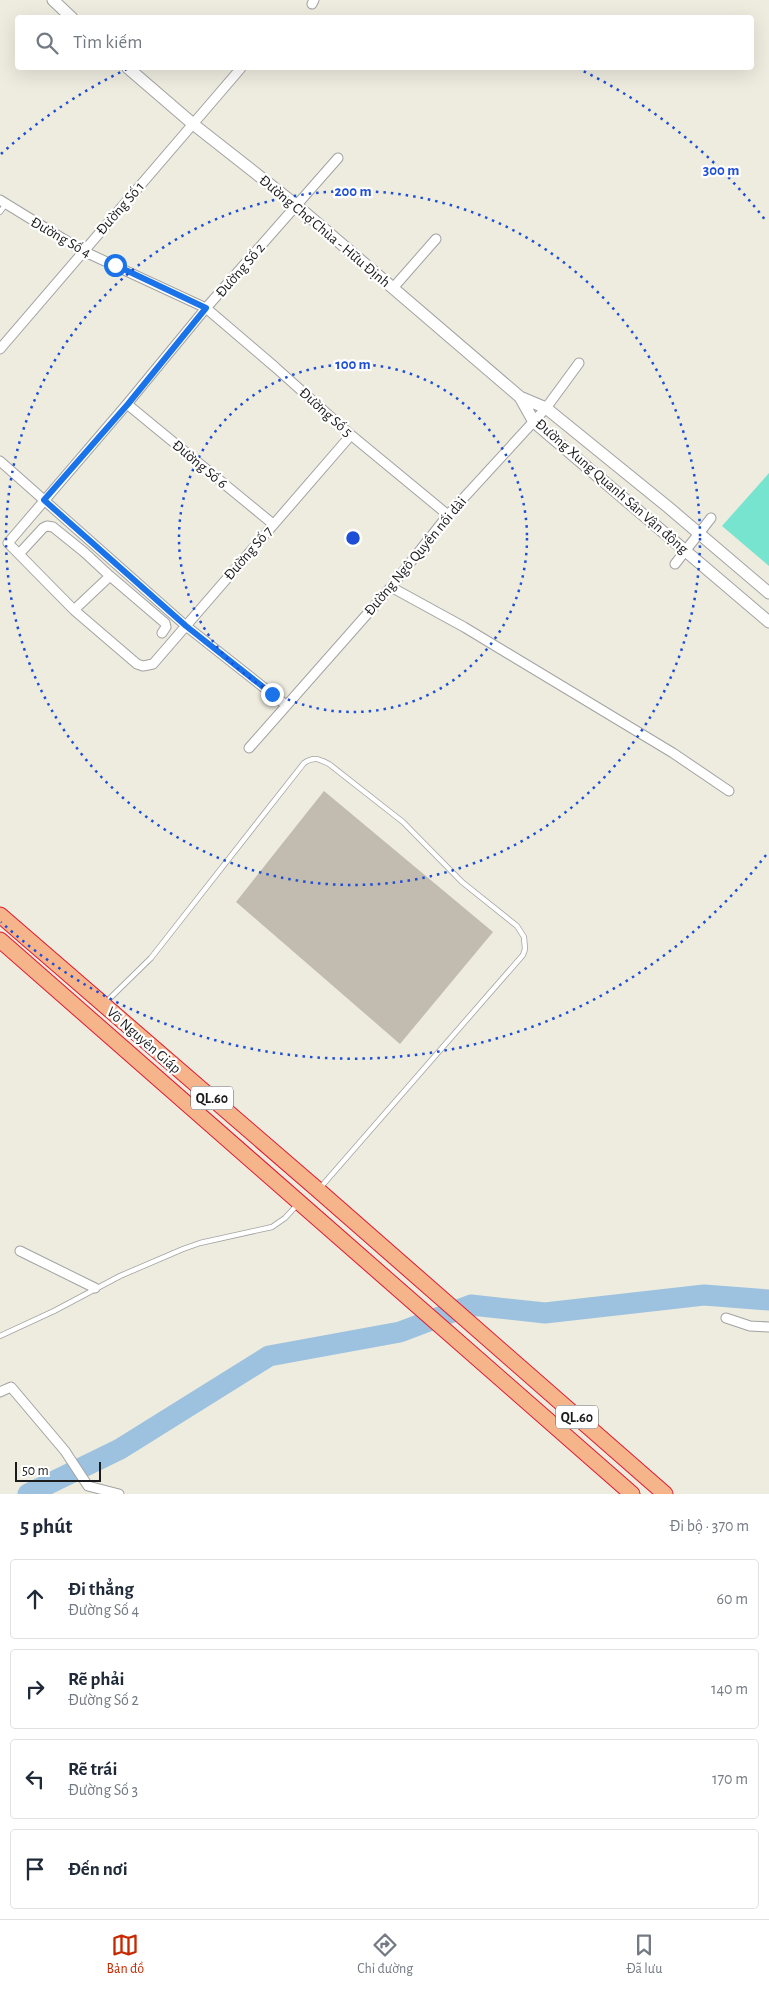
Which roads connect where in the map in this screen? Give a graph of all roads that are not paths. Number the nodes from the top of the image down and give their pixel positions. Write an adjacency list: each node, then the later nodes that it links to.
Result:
1 (53, 0): 2 (street)
2 (69, 15)
3 (130, 70): 5 (street, Đường Chợ Chùa - Hữu Định)
4 (239, 70): 5 (street, Đường Số 1)
5 (193, 124): 8 (street, Đường Chợ Chùa - Hữu Định); 11 (street, Đường Số 1)
6 (338, 158): 8 (street, Đường Số 2)
7 (3, 202): 9 (lane); 11 (street, Đường Số 4)
8 (296, 206): 12 (street, Đường Chợ Chùa - Hữu Định); 13 (street, Đường Số 2)
9 (0, 212)
10 (436, 238): 12 (street)
11 (83, 251): 13 (street, Đường Số 4); 14 (street, Đường Số 1)
12 (393, 288): 16 (street, Đường Chợ Chùa - Hữu Định)
13 (206, 308): 17 (street, Đường Số 2); 20 (street, Đường Số 5)
14 (0, 349)
15 (579, 363): 18 (street, Đường Ngô Quyền nối dài)
16 (520, 397): 18 (street, Đường Xung Quanh Sân Vận động); 19 (street, Đường Xung Quanh Sân Vận động)
17 (128, 404): 22 (street, Đường Số 2); 25 (street, Đường Số 6)
18 (546, 408): 19 (street, Đường Ngô Quyền nối dài); 26 (street, Đường Xung Quanh Sân Vận động)
19 (534, 422): 23 (street, Đường Ngô Quyền nối dài); 27 (street, Đường Xung Quanh Sân Vận động)
20 (351, 435): 23 (street, Đường Số 5); 25 (street, Đường Số 7)
21 (0, 461): 22 (street)
22 (44, 500): 28 (street, Đường Số 2); 35 (street)
23 (448, 515): 31 (street, Đường Ngô Quyền nối dài)
24 (711, 518): 26 (street)
25 (273, 524): 35 (street, Đường Số 7)
26 (699, 534): 27 (street); 32 (street, Đường Xung Quanh Sân Vận động)
27 (686, 550): 29 (street); 34 (street, Đường Xung Quanh Sân Vận động)
28 (19, 554): 30 (street); 33 (street)
29 (675, 564)
30 (110, 576): 33 (street); 36 (street)
31 (391, 587): 37 (street, Đường Ngô Quyền nối dài); 39 (street)
32 (769, 593)
33 (74, 610): 35 (street, Đường Số 7)
34 (769, 622)
35 (186, 626): 37 (street)
36 (162, 633)
37 (286, 705): 38 (street, Đường Ngô Quyền nối dài)
38 (249, 748)
39 (729, 791)
40 (0, 916): 42 (highway, Võ Nguyên Giáp / QL.60)
41 (0, 940): 44 (highway, Võ Nguyên Giáp / QL.60)
42 (103, 1005): 43 (highway, Võ Nguyên Giáp / QL.60); 43 (lane)
43 (318, 1190): 53 (highway, Võ Nguyên Giáp / QL.60)
44 (300, 1202): 46 (lane); 52 (highway, Võ Nguyên Giáp / QL.60)
45 (20, 1251): 46 (street)
46 (95, 1288): 49 (lane)
47 (726, 1318): 48 (street)
48 (769, 1327)
49 (0, 1336)
50 (0, 1392): 51 (street)
51 (119, 1494)
52 (632, 1494)
53 (666, 1494)

